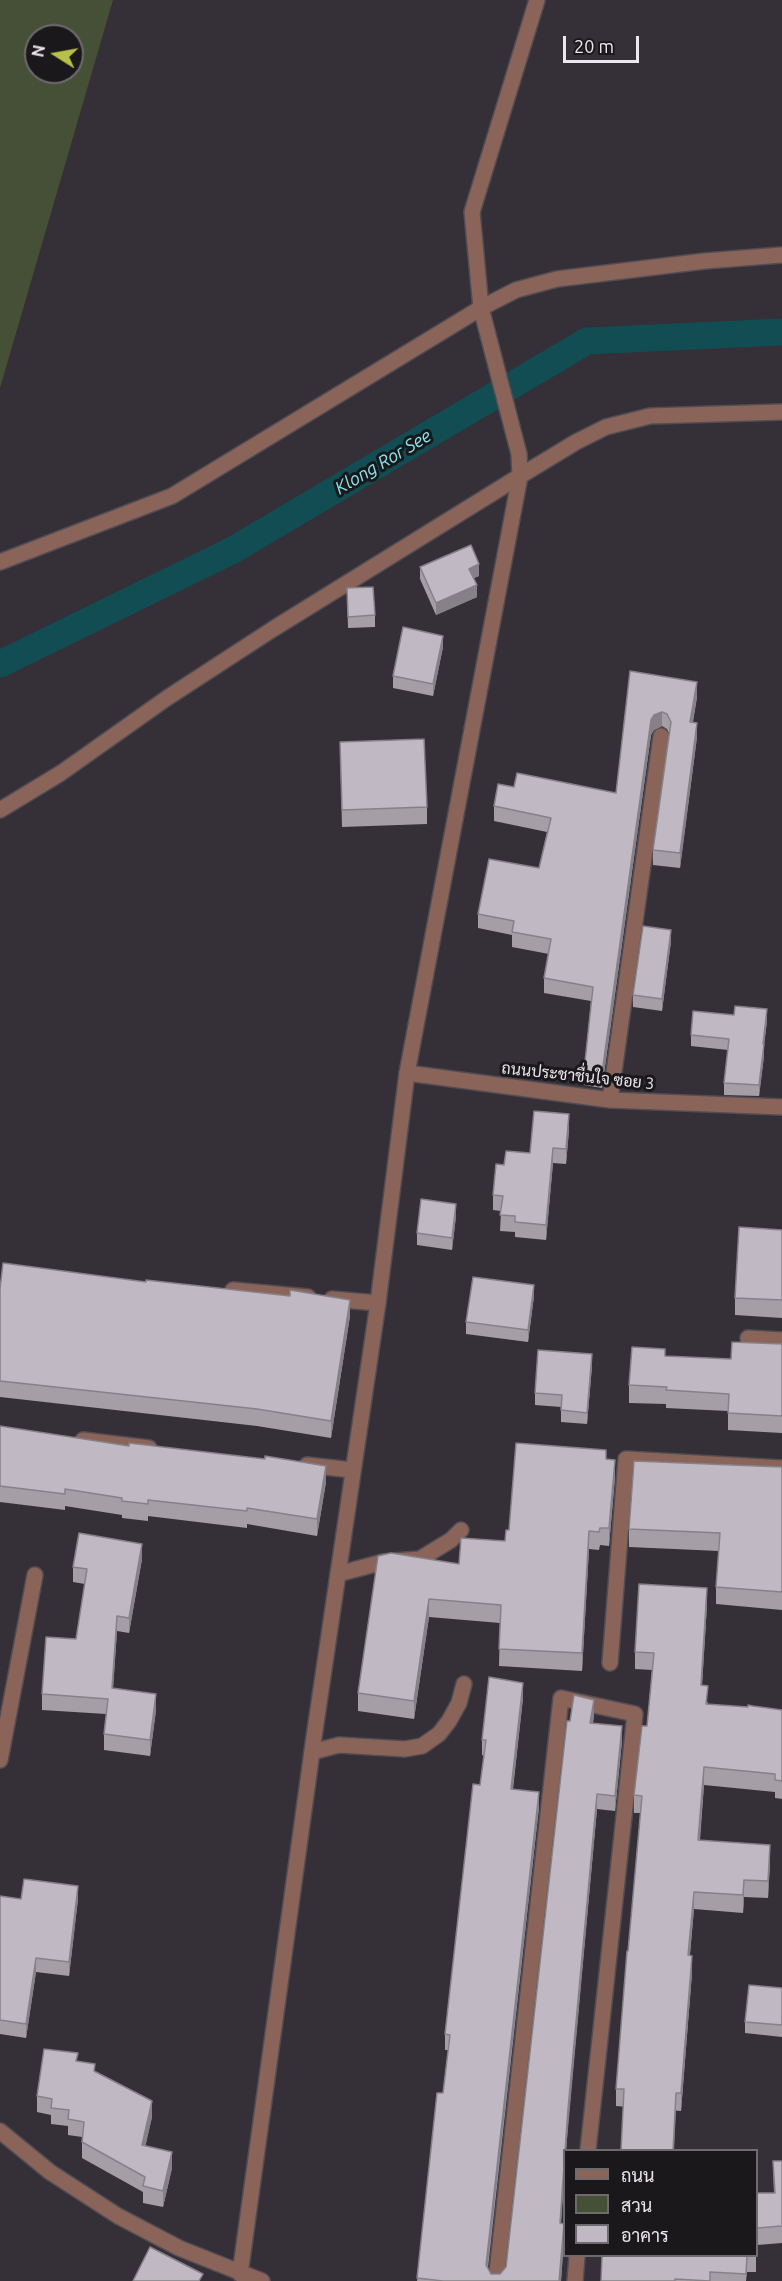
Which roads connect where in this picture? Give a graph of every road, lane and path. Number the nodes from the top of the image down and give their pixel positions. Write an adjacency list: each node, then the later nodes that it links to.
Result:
1 (537, 0): 3 (street)
2 (782, 255): 3 (street)
3 (482, 308): 5 (street); 6 (street)
4 (782, 412): 5 (street)
5 (520, 476): 8 (street); 9 (street)
6 (0, 562)
7 (661, 736): 10 (street)
8 (0, 810)
9 (407, 1073): 10 (street, ถนนประชาชื่นใจ ซอย 3); 13 (street)
10 (610, 1100): 11 (street, ถนนประชาชื่นใจ ซอย 3)
11 (782, 1107)
12 (223, 1289): 13 (street)
13 (378, 1303): 20 (street)
14 (748, 1338): 15 (street)
15 (782, 1340)
16 (70, 1439): 17 (street)
17 (164, 1449)
18 (294, 1464): 20 (street)
19 (782, 1468): 24 (street)
20 (352, 1470): 22 (street)
21 (461, 1530): 22 (street)
22 (338, 1574): 26 (street)
23 (34, 1575): 27 (street)
24 (610, 1662)
25 (464, 1684): 26 (street)
26 (312, 1752): 31 (street)
27 (0, 1760)
28 (0, 2131): 31 (street)
29 (588, 2149): 33 (street)
30 (577, 2257): 34 (street)
31 (240, 2274): 32 (street)
32 (262, 2281)
33 (496, 2281)
34 (574, 2281)

